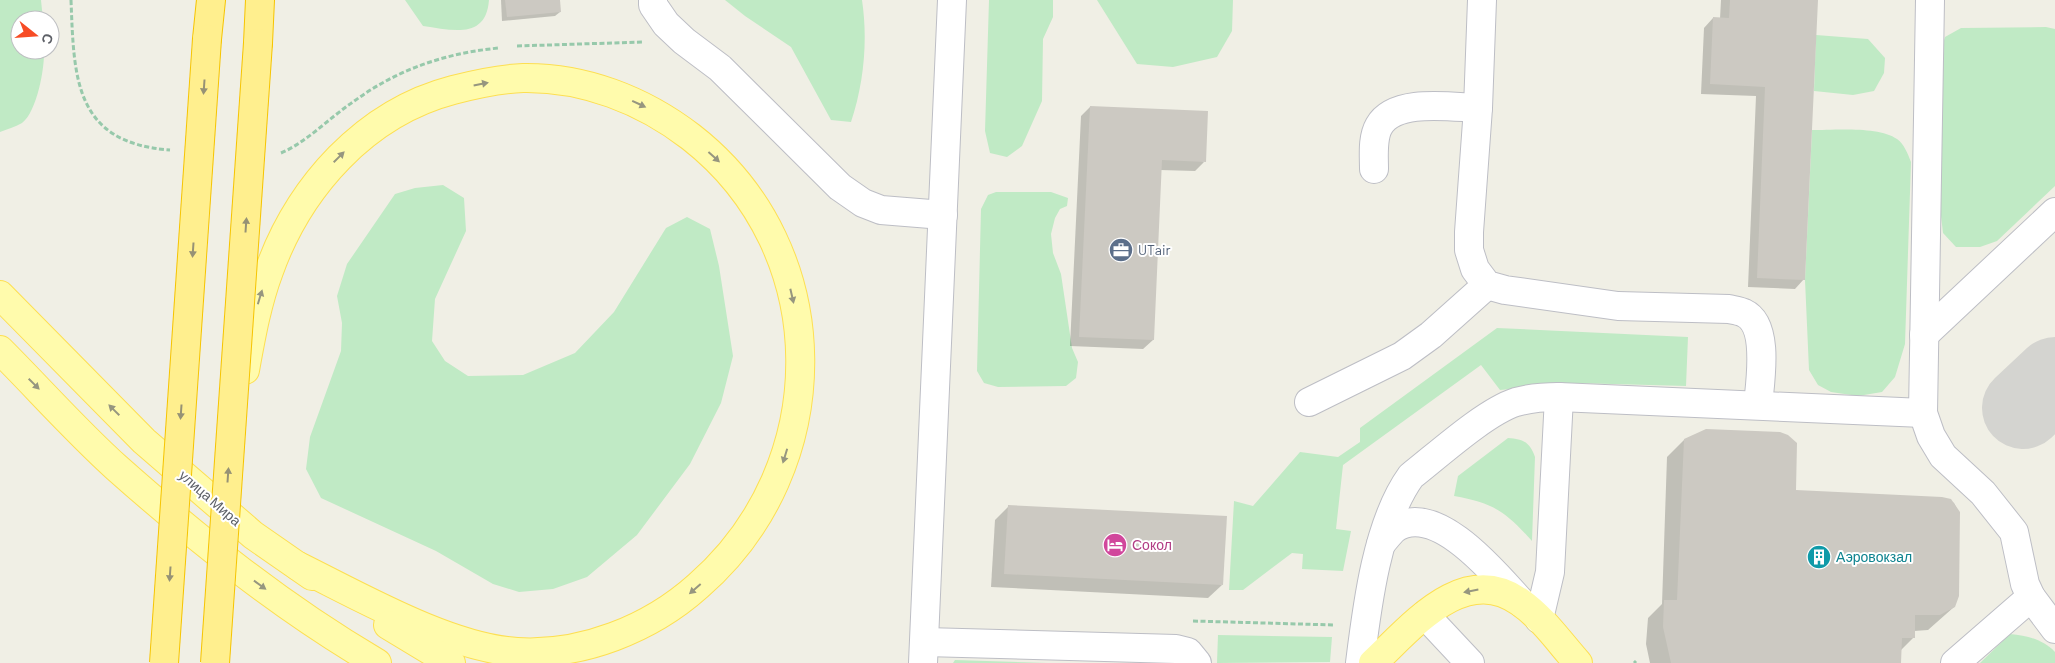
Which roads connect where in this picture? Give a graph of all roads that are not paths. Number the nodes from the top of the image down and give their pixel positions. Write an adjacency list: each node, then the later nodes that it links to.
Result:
1 (210, 0): 27 (highway, one-way to 27, bridge)
2 (260, 0): 19 (highway, one-way to 2, bridge)
3 (653, 0): 10 (street)
4 (952, 0): 10 (street)
5 (1482, 0): 7 (street)
6 (1930, 0): 13 (street)
7 (1478, 108): 8 (street); 11 (street)
8 (1374, 169)
9 (2055, 212): 13 (street)
10 (943, 214): 26 (street)
11 (1486, 284): 16 (street); 17 (street)
12 (0, 295): 21 (main road, улица Мира, one-way to 12)
13 (1924, 336): 18 (street)
14 (0, 350): 29 (main road, one-way to 29)
15 (1558, 397): 17 (street); 20 (street); 23 (street)
16 (1309, 402)
17 (1758, 405): 18 (street)
18 (1923, 413): 22 (street)
19 (230, 448): 21 (main road, one-way to 21, bridge); 28 (highway, one-way to 19, bridge)
20 (1382, 544): 23 (street); 32 (street)
21 (298, 566): 30 (main road, улица Мира)
22 (2031, 597): 25 (street); 36 (street)
23 (1530, 611): 24 (main road, one-way to 24); 35 (main road)
24 (1425, 615): 33 (main road); 34 (street)
25 (2055, 629)
26 (924, 653): 31 (street)
27 (164, 663)
28 (215, 663)
29 (377, 663)
30 (451, 663)
31 (1197, 663)
32 (1360, 663)
33 (1373, 663)
34 (1470, 663)
35 (1578, 663)
36 (1955, 663)

